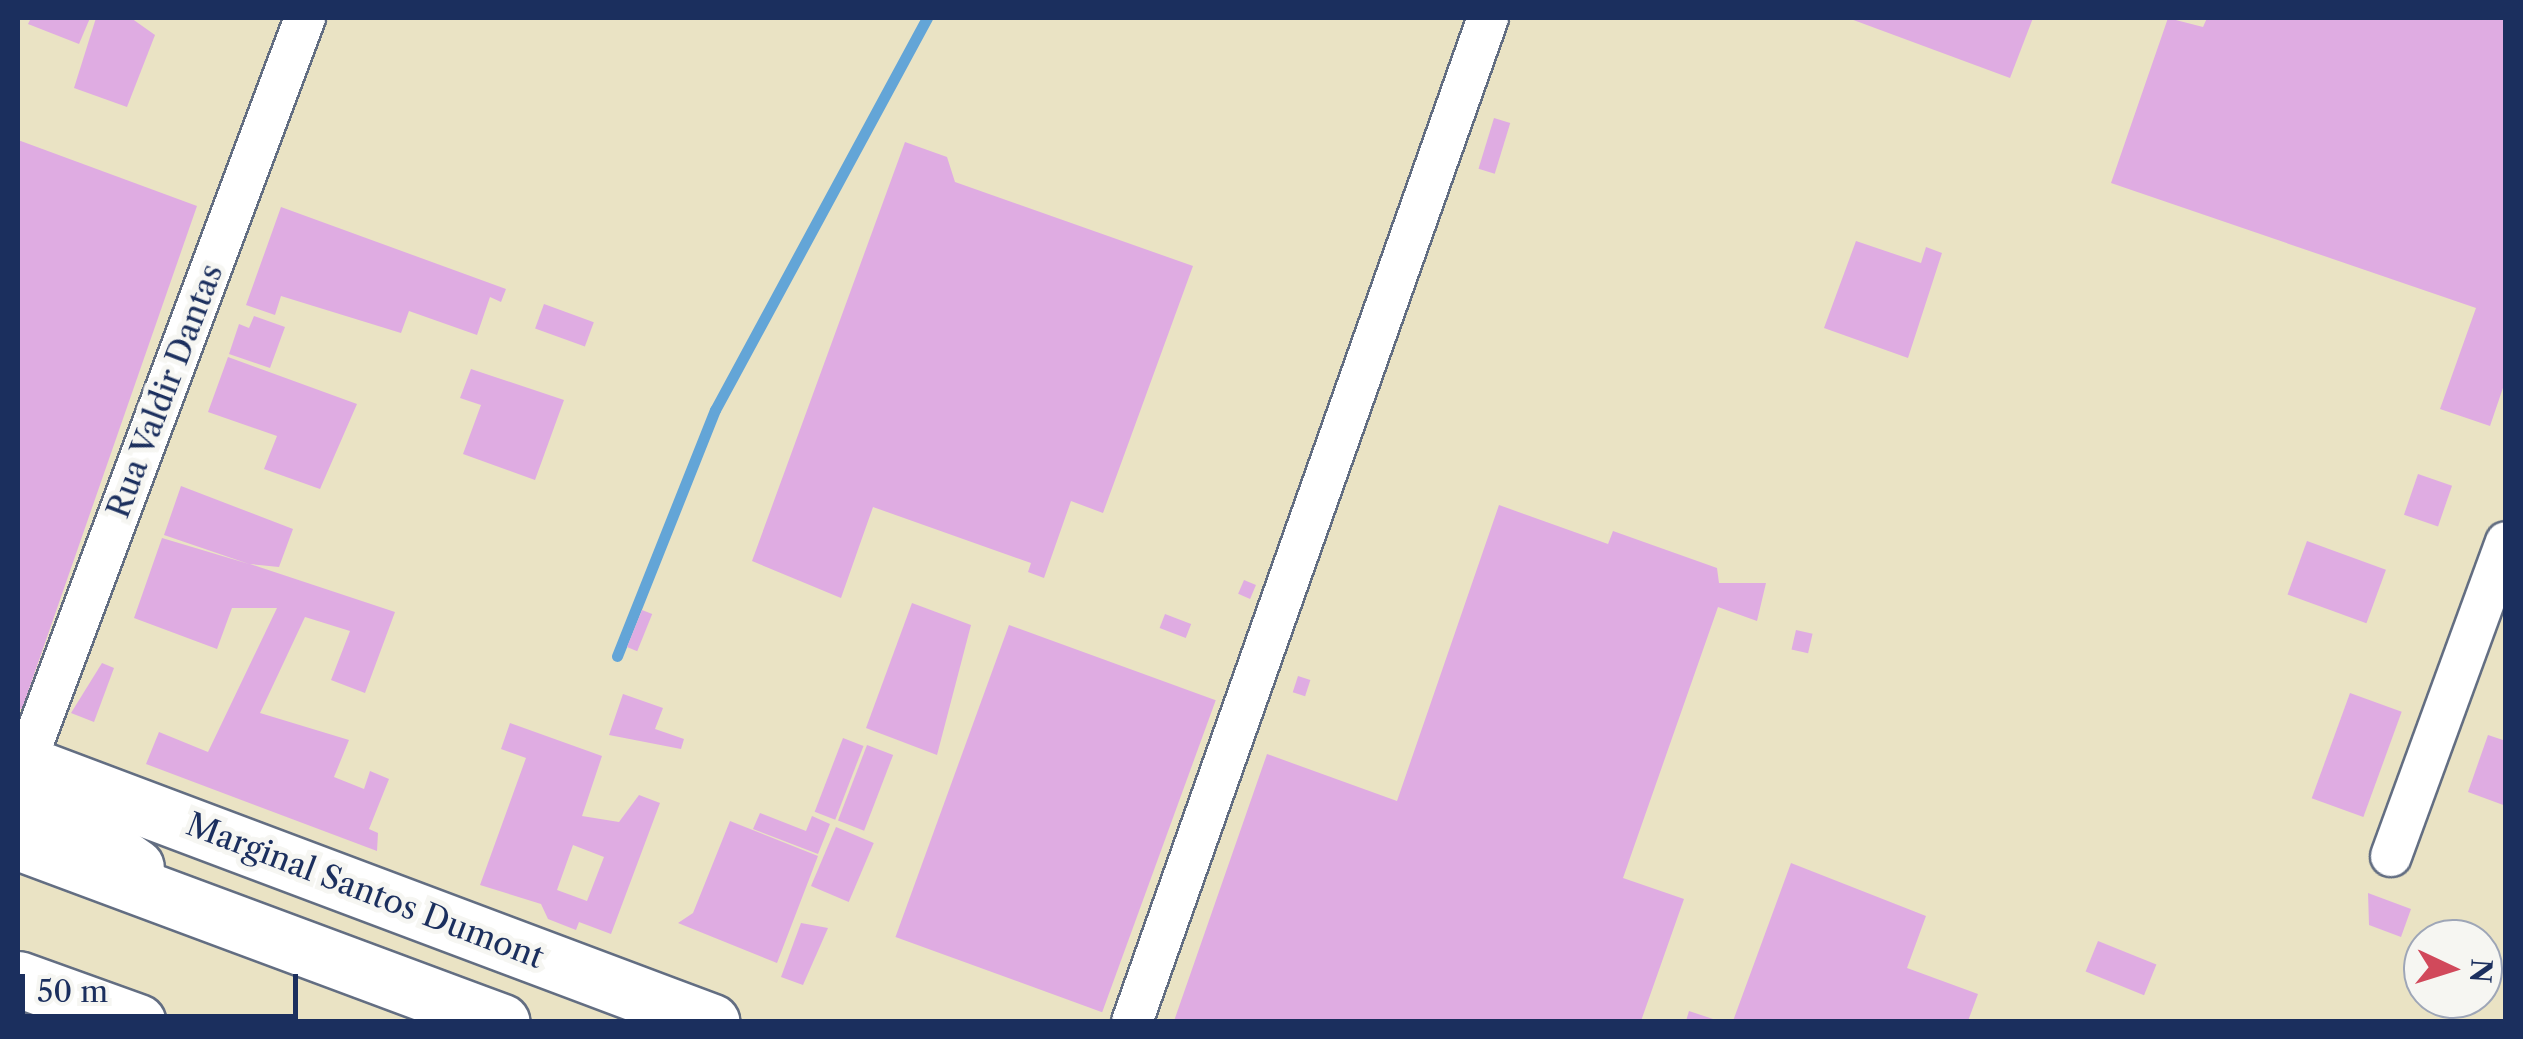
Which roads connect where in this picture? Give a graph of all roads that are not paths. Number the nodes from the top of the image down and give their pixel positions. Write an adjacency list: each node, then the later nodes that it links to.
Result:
1 (305, 18): 4 (street, Rua Valdir Dantas)
2 (1488, 18): 12 (street)
3 (2506, 542): 6 (street)
4 (20, 770): 7 (main road); 11 (main road, Marginal Santos Dumont)
5 (18, 842): 7 (main road)
6 (2391, 856)
7 (186, 905): 10 (main road)
8 (18, 979): 9 (main road)
9 (138, 1022)
10 (502, 1022)
11 (712, 1022)
12 (1132, 1022)

